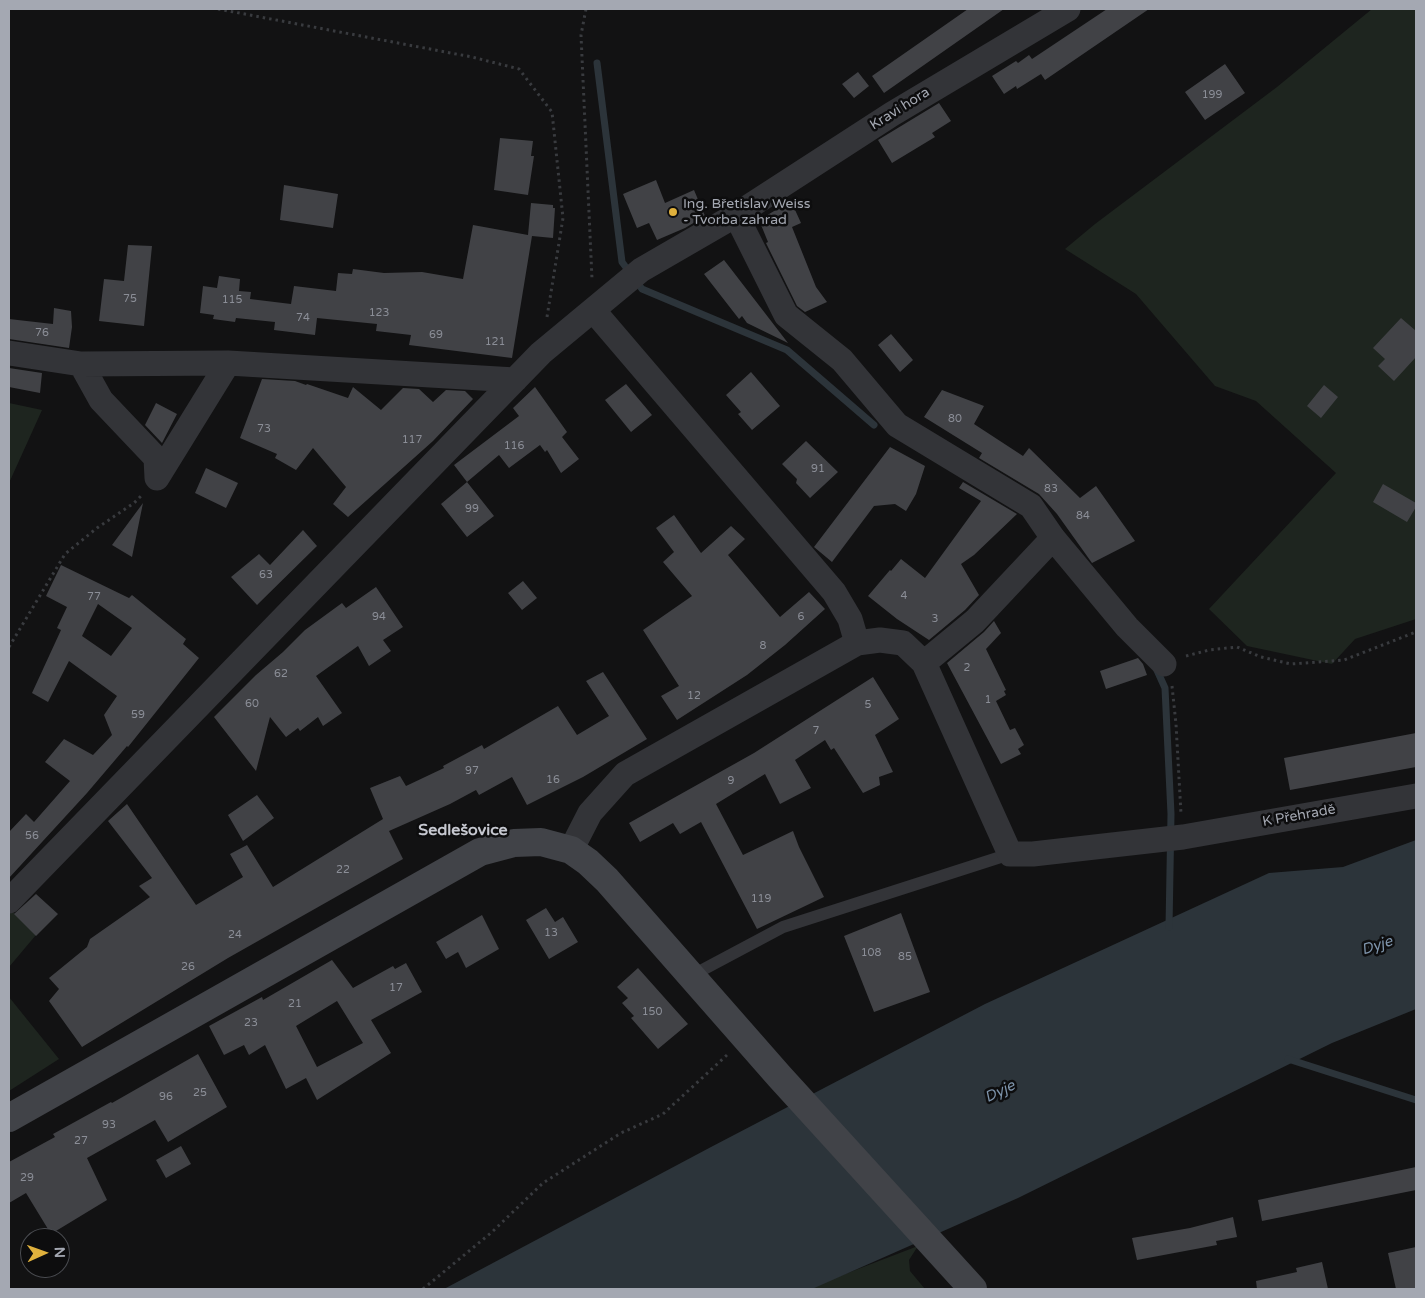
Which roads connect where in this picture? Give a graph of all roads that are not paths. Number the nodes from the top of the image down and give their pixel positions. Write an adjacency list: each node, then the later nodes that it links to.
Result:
1 (1068, 9): 2 (street, Kraví hora)
2 (736, 216): 3 (street, Kraví hora); 8 (street)
3 (593, 310): 7 (street, Kraví hora); 9 (street)
4 (9, 353): 6 (street)
5 (228, 363): 6 (street); 6 (street); 7 (street)
6 (81, 364)
7 (515, 380): 15 (street, Kraví hora)
8 (1052, 538): 10 (street); 11 (street)
9 (856, 643): 11 (street); 13 (street)
10 (1160, 660)
11 (924, 662): 14 (street)
12 (1416, 796): 14 (street, K Přehradě)
13 (571, 850): 16 (street); 17 (street)
14 (1010, 854): 16 (lane)
15 (9, 901)
16 (690, 976): 18 (street)
17 (9, 1118)
18 (973, 1289)

